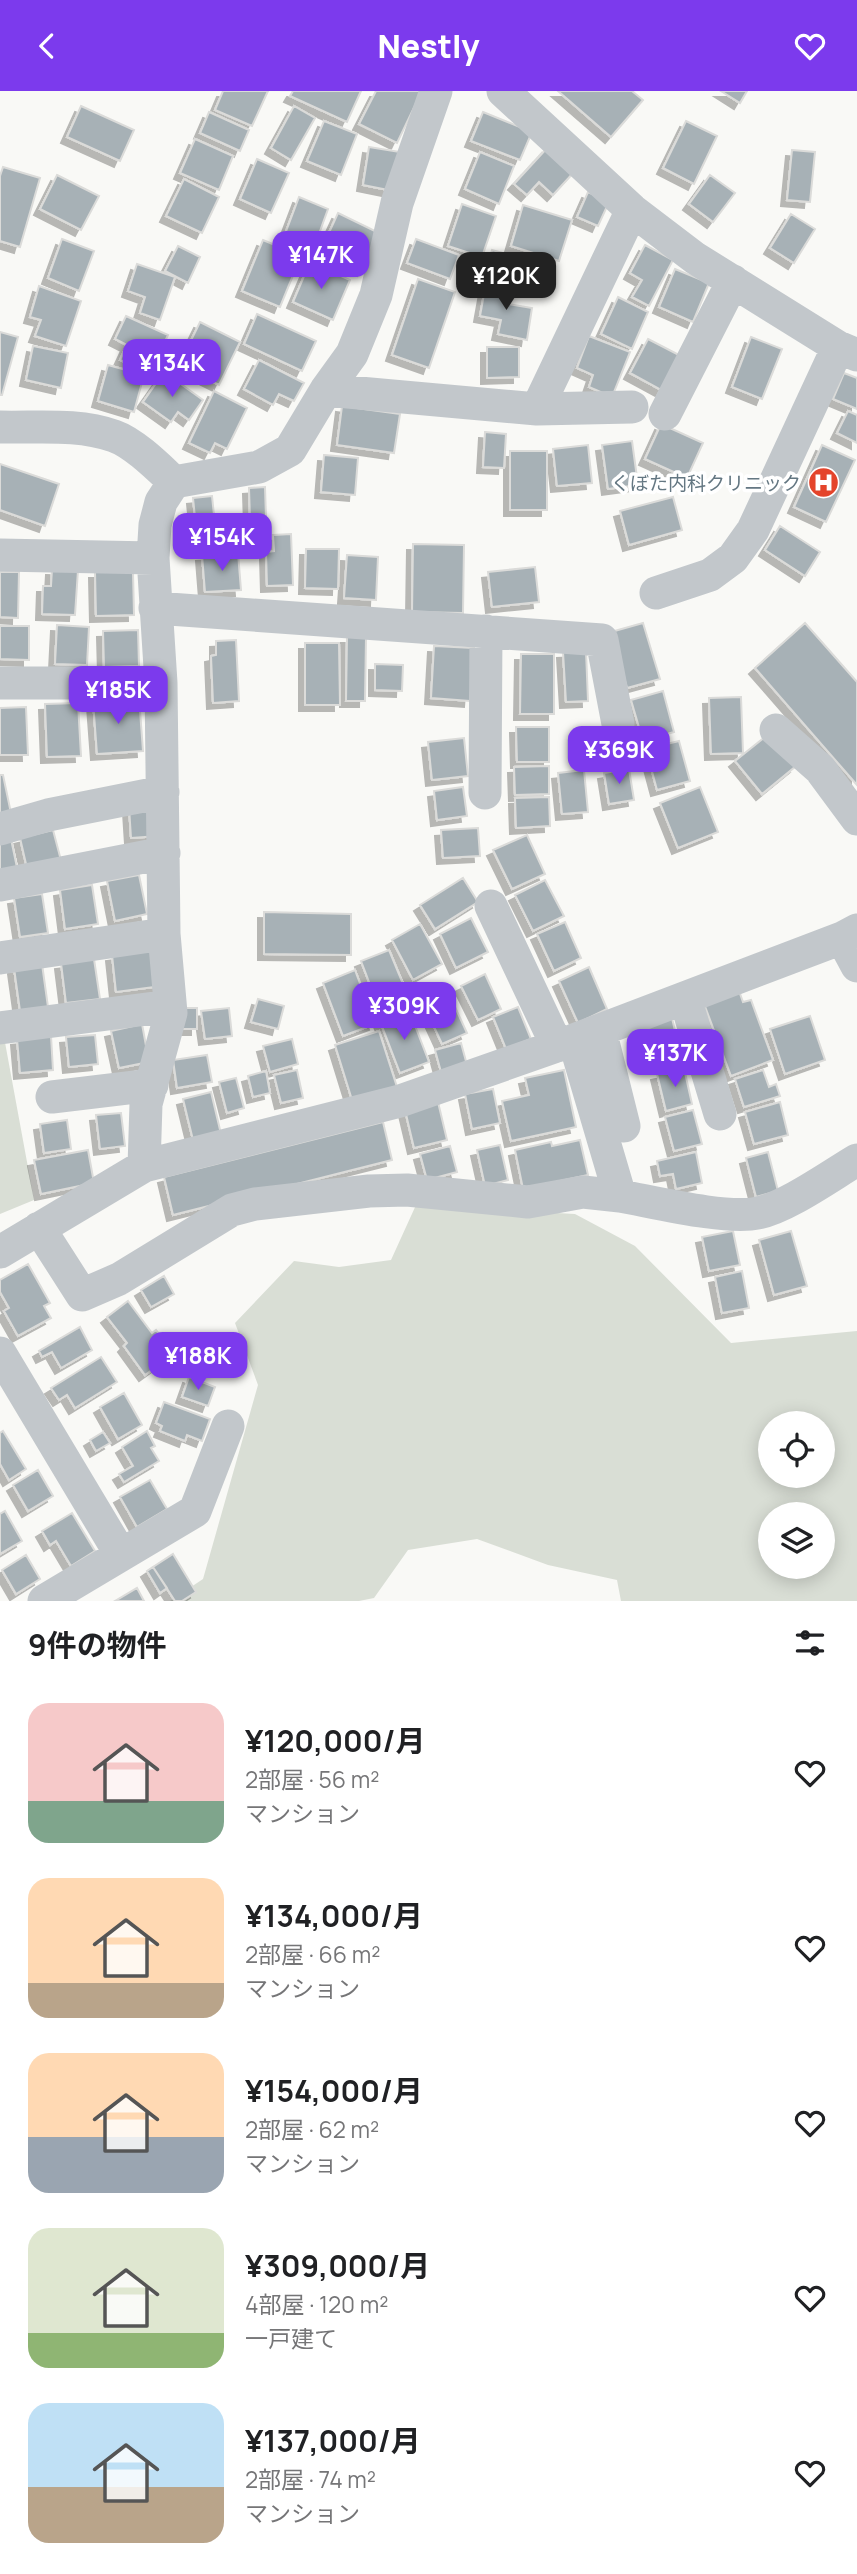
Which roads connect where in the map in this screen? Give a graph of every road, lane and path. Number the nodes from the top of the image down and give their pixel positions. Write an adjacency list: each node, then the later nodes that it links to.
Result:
1 (436, 91): 6 (street)
2 (503, 91): 3 (street)
3 (632, 210): 4 (street); 8 (street)
4 (733, 281): 5 (street); 9 (street)
5 (847, 351): 14 (street)
6 (326, 390): 8 (street); 11 (street)
7 (632, 407): 8 (street)
8 (537, 409)
9 (665, 414)
10 (0, 427): 11 (street)
11 (174, 482): 13 (street)
12 (0, 555): 13 (street)
13 (153, 558): 15 (street)
14 (656, 593)
15 (155, 608): 16 (street); 18 (street)
16 (486, 631): 19 (street); 22 (street)
17 (0, 683): 18 (street)
18 (161, 683): 21 (street)
19 (618, 724)
20 (776, 730): 23 (street)
21 (163, 792): 24 (street); 25 (street)
22 (485, 793)
23 (857, 819)
24 (0, 829)
25 (164, 853): 26 (street); 28 (street)
26 (0, 885)
27 (491, 906): 34 (street)
28 (164, 934): 30 (street); 32 (street)
29 (852, 944): 31 (street)
30 (0, 958)
31 (685, 997): 34 (street); 37 (street)
32 (170, 1006): 33 (street); 35 (street)
33 (0, 1028)
34 (577, 1039): 38 (street); 40 (street); 41 (street)
35 (152, 1084): 36 (street); 40 (street)
36 (52, 1097)
37 (720, 1114)
38 (624, 1126)
39 (857, 1160): 41 (street)
40 (144, 1165): 42 (street)
41 (620, 1196): 42 (street)
42 (39, 1228): 43 (street)
43 (0, 1252)
44 (0, 1353): 46 (street)
45 (228, 1426): 46 (street)
46 (121, 1555): 47 (street)
47 (44, 1601)

